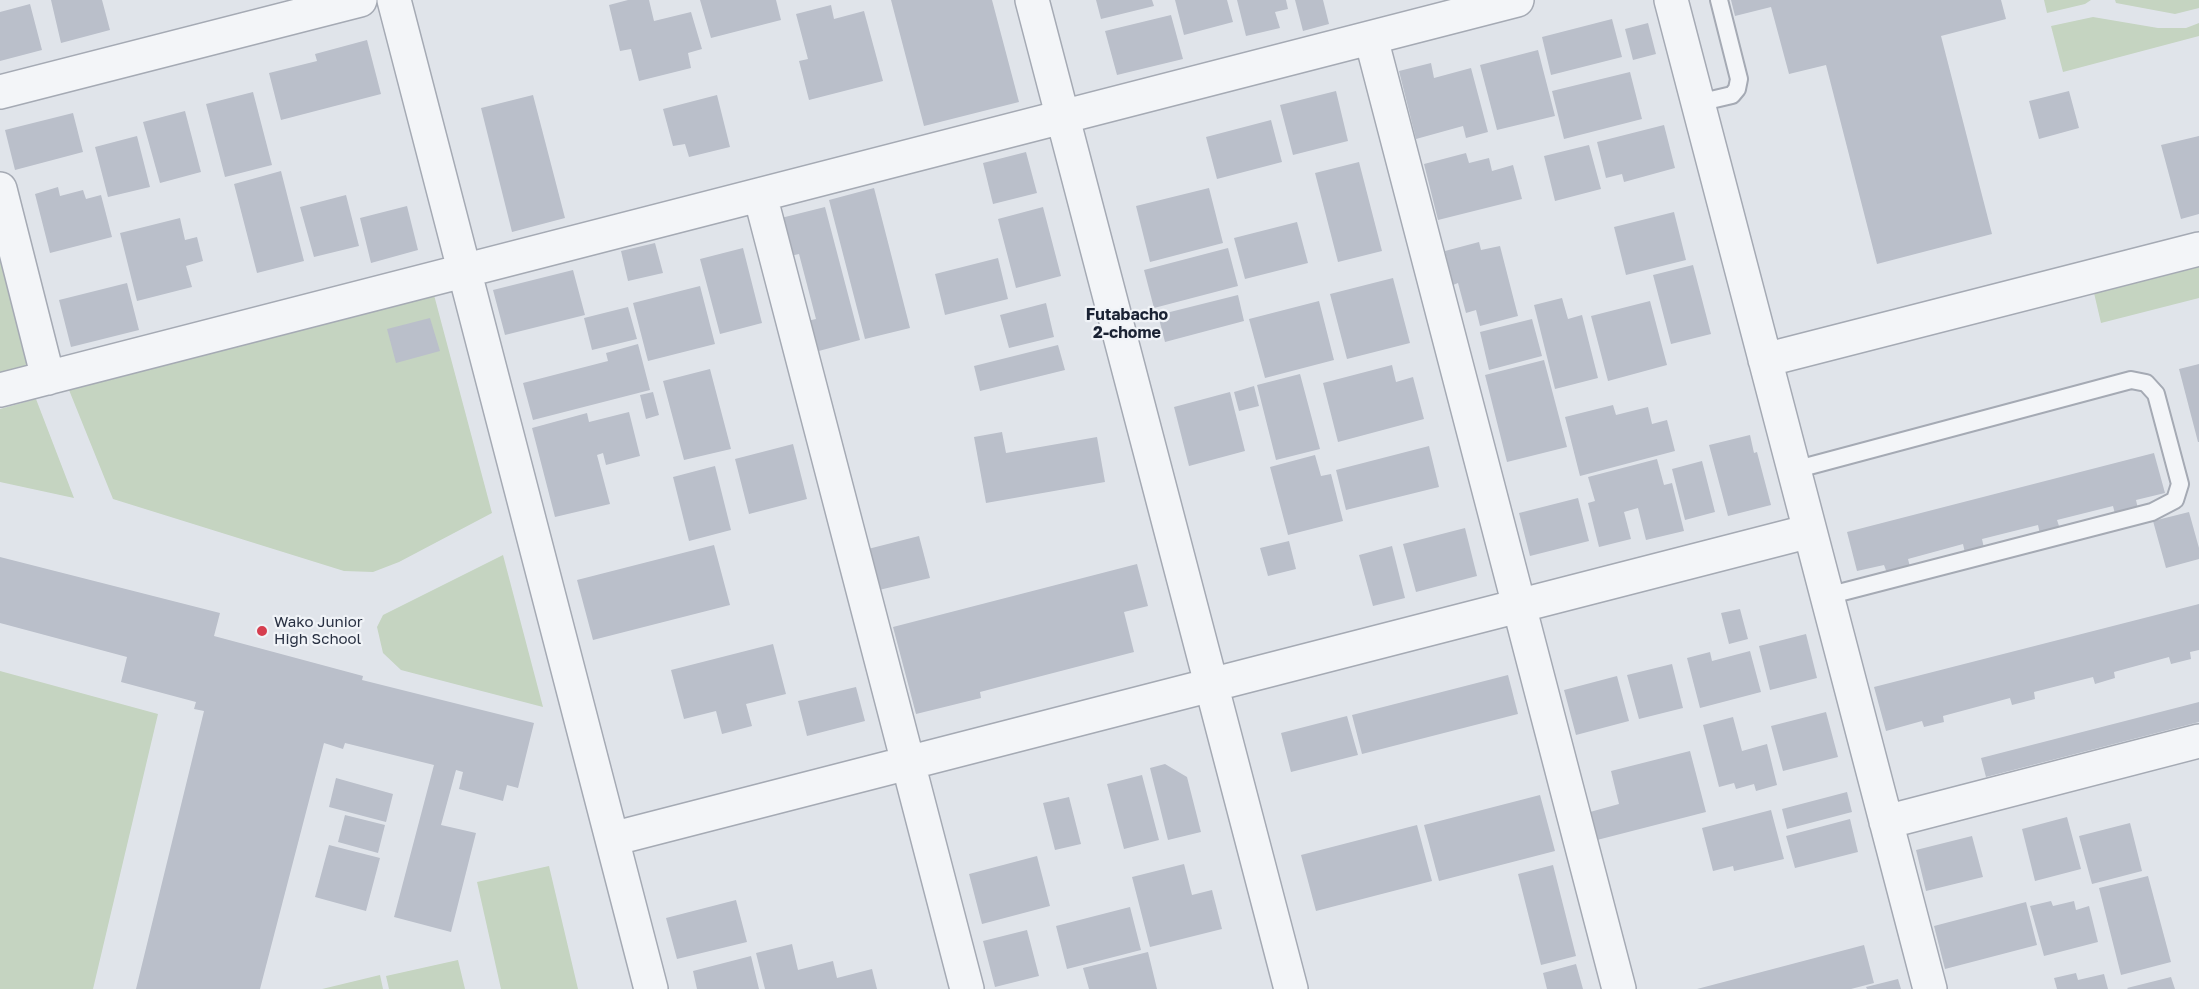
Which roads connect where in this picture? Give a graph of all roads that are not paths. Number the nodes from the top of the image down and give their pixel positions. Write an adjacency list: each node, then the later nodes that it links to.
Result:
1 (360, 0): 8 (street)
2 (394, 0): 14 (street)
3 (1032, 0): 10 (street)
4 (1517, 0): 7 (street)
5 (1671, 0): 9 (street)
6 (1719, 0): 9 (lane)
7 (1371, 38): 10 (street); 21 (street)
8 (0, 92)
9 (1698, 103): 15 (street)
10 (1063, 117): 12 (street); 22 (street)
11 (0, 189): 16 (street)
12 (760, 195): 14 (street); 24 (street)
13 (2199, 249): 15 (street)
14 (464, 271): 16 (street); 26 (street)
15 (1765, 360): 18 (street)
16 (48, 378): 17 (street)
17 (0, 390)
18 (1794, 470): 19 (street); 20 (lane)
19 (1810, 531): 20 (street); 21 (street)
20 (1827, 596): 25 (street)
21 (1519, 606): 22 (street); 30 (street)
22 (1211, 685): 24 (street); 29 (street)
23 (2199, 741): 25 (street)
24 (908, 763): 26 (street); 28 (street)
25 (1886, 822): 31 (street)
26 (612, 839): 27 (street)
27 (651, 989)
28 (967, 989)
29 (1291, 989)
30 (1619, 989)
31 (1930, 989)

